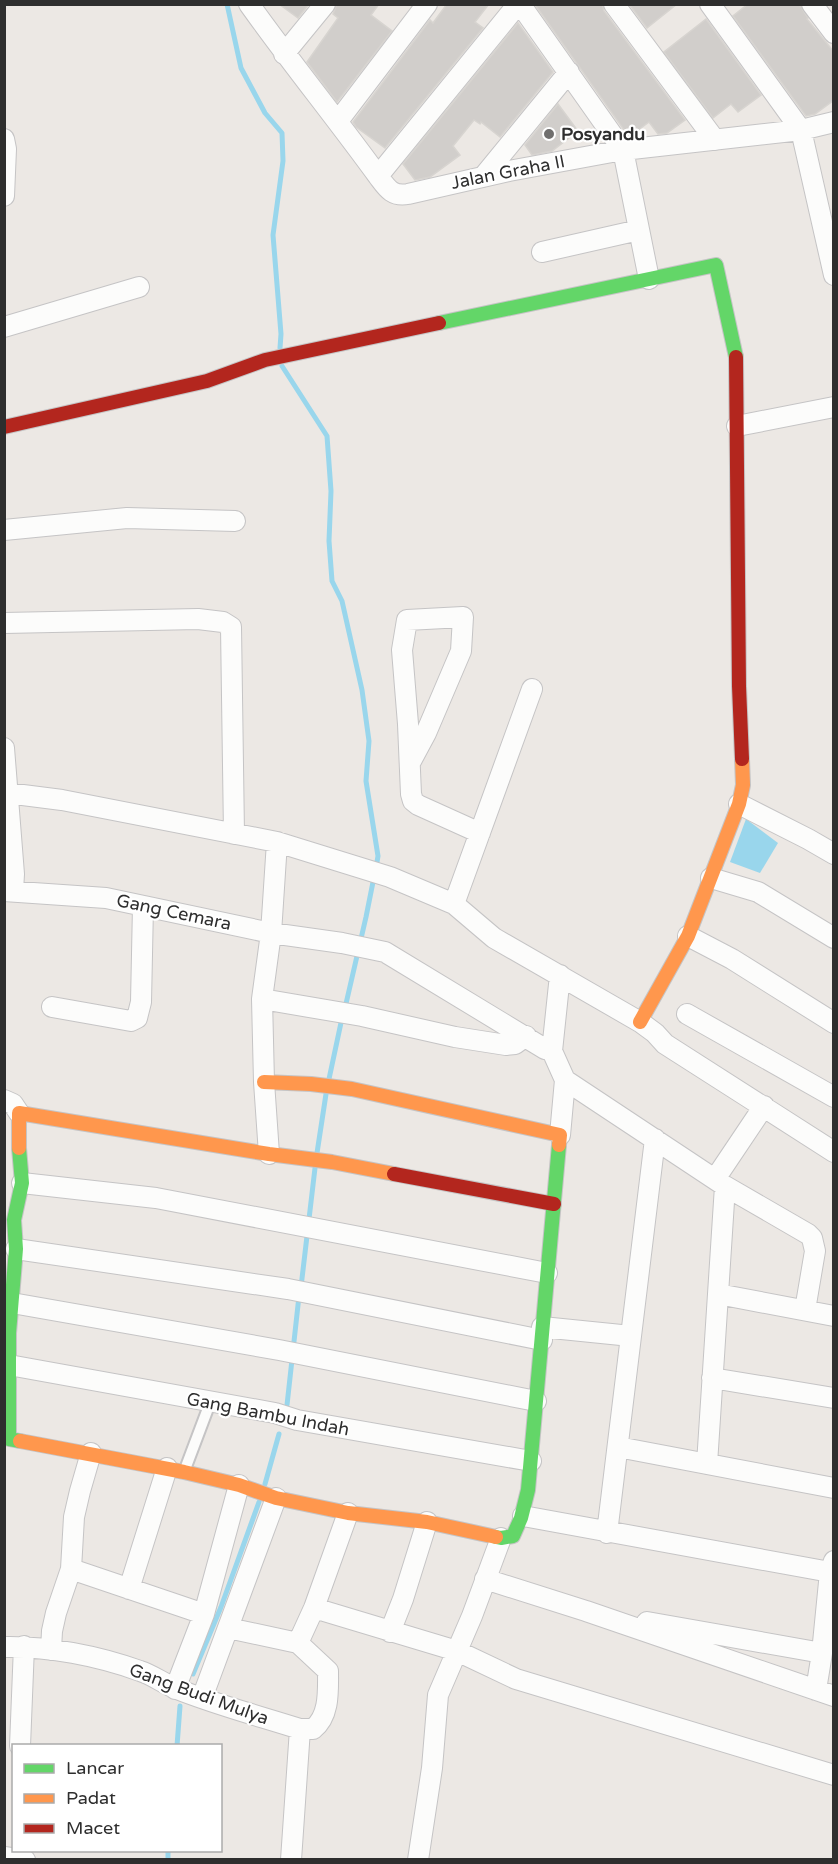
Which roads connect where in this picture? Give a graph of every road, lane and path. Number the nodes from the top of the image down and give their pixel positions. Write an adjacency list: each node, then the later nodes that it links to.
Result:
1 (249, 4): 9 (street)
2 (325, 4): 9 (street)
3 (427, 4): 11 (street)
4 (519, 4): 10 (street); 17 (street)
5 (614, 4): 15 (street)
6 (710, 4): 13 (street)
7 (812, 4): 8 (street)
8 (834, 33)
9 (284, 54): 11 (street)
10 (569, 72): 16 (street); 18 (street)
11 (338, 121): 17 (street)
12 (834, 122): 13 (street, Jalan Graha II)
13 (801, 130): 15 (street, Jalan Graha II); 20 (street)
14 (4, 140): 19 (street)
15 (715, 140): 16 (street, Jalan Graha II)
16 (623, 150): 18 (street, Jalan Graha II); 21 (street)
17 (378, 176): 18 (street, Jalan Graha II)
18 (483, 177)
19 (4, 196)
20 (826, 209): 23 (street)
21 (639, 230): 22 (street); 24 (street)
22 (542, 252)
23 (834, 275)
24 (649, 279): 28 (street); 29 (street)
25 (139, 287): 26 (street)
26 (4, 327)
27 (834, 407): 28 (street)
28 (737, 426): 37 (street)
29 (4, 427)
30 (235, 521): 31 (street)
31 (4, 530)
32 (4, 623): 39 (street)
33 (532, 689): 38 (street)
34 (4, 748): 36 (street)
35 (411, 760): 35 (street); 38 (street)
36 (7, 793): 39 (street); 43 (street)
37 (739, 804): 41 (street); 42 (street)
38 (480, 833): 44 (street)
39 (234, 834): 40 (street)
40 (277, 842): 44 (street); 46 (street)
41 (834, 854)
42 (711, 878): 47 (street); 48 (street)
43 (9, 891): 45 (street, Gang Cemara)
44 (454, 904): 49 (street)
45 (144, 906): 46 (street, Gang Cemara); 51 (street)
46 (271, 933): 50 (street); 55 (street, Gang Cemara)
47 (688, 936): 53 (street); 54 (street)
48 (834, 938)
49 (560, 975): 53 (street); 56 (street)
50 (262, 999): 55 (street); 58 (street)
51 (52, 1007)
52 (687, 1014): 59 (street)
53 (640, 1022): 61 (street)
54 (834, 1023)
55 (526, 1036): 56 (street, Gang Cemara)
56 (552, 1050): 57 (street)
57 (565, 1080): 62 (street); 63 (street)
58 (264, 1082): 62 (street); 65 (street)
59 (834, 1098)
60 (12, 1106): 65 (street); 66 (street)
61 (764, 1106): 64 (street); 67 (street)
62 (560, 1135): 68 (street)
63 (655, 1139): 67 (street); 77 (street)
64 (834, 1152)
65 (269, 1154): 68 (street)
66 (22, 1183): 69 (street); 71 (street)
67 (720, 1183): 72 (street); 74 (street)
68 (554, 1204): 71 (street)
69 (9, 1220): 70 (street)
70 (16, 1250): 73 (street); 76 (street)
71 (547, 1273): 76 (street)
72 (718, 1294): 74 (street); 79 (street)
73 (12, 1304): 78 (street); 81 (street)
74 (805, 1310): 75 (street)
75 (834, 1316)
76 (542, 1334): 77 (street); 81 (street)
77 (631, 1336): 83 (street)
78 (7, 1365): 82 (street, Gang Bambu Indah); 84 (street)
79 (712, 1378): 80 (street); 86 (street)
80 (834, 1398)
81 (536, 1401): 85 (street)
82 (210, 1403): 85 (street, Gang Bambu Indah); 87 (lane)
83 (618, 1447): 86 (street); 94 (street)
84 (91, 1454): 87 (street); 97 (street)
85 (531, 1461): 92 (street)
86 (707, 1464): 89 (street)
87 (176, 1470): 88 (street); 99 (street)
88 (245, 1487): 90 (street); 102 (street)
89 (834, 1488)
90 (271, 1496): 91 (street); 104 (street)
91 (348, 1513): 93 (street); 100 (street)
92 (523, 1516): 94 (street); 95 (street)
93 (427, 1522): 95 (street); 105 (street)
94 (607, 1533): 96 (street)
95 (501, 1538): 98 (street)
96 (832, 1567): 103 (street)
97 (71, 1569): 99 (street); 109 (street)
98 (484, 1579): 101 (street); 110 (street)
99 (129, 1589): 102 (street)
100 (314, 1608): 105 (street); 106 (street)
101 (586, 1611): 111 (street); 113 (street)
102 (204, 1614): 112 (street)
103 (829, 1619): 111 (street)
104 (228, 1628): 106 (street); 114 (street)
105 (390, 1632): 110 (street)
106 (298, 1643): 115 (street)
107 (24, 1646): 108 (street, Gang Budi Mulya); 109 (street, Gang Budi Mulya); 116 (street)
108 (4, 1647)
109 (51, 1650): 112 (street, Gang Budi Mulya)
110 (457, 1651): 117 (street); 119 (street)
111 (822, 1653): 113 (street)
112 (175, 1689): 114 (street, Gang Budi Mulya)
113 (825, 1693)
114 (202, 1698): 115 (street, Gang Budi Mulya)
115 (300, 1729): 118 (street)
116 (20, 1744)
117 (834, 1775)
118 (291, 1860)
119 (418, 1860)

